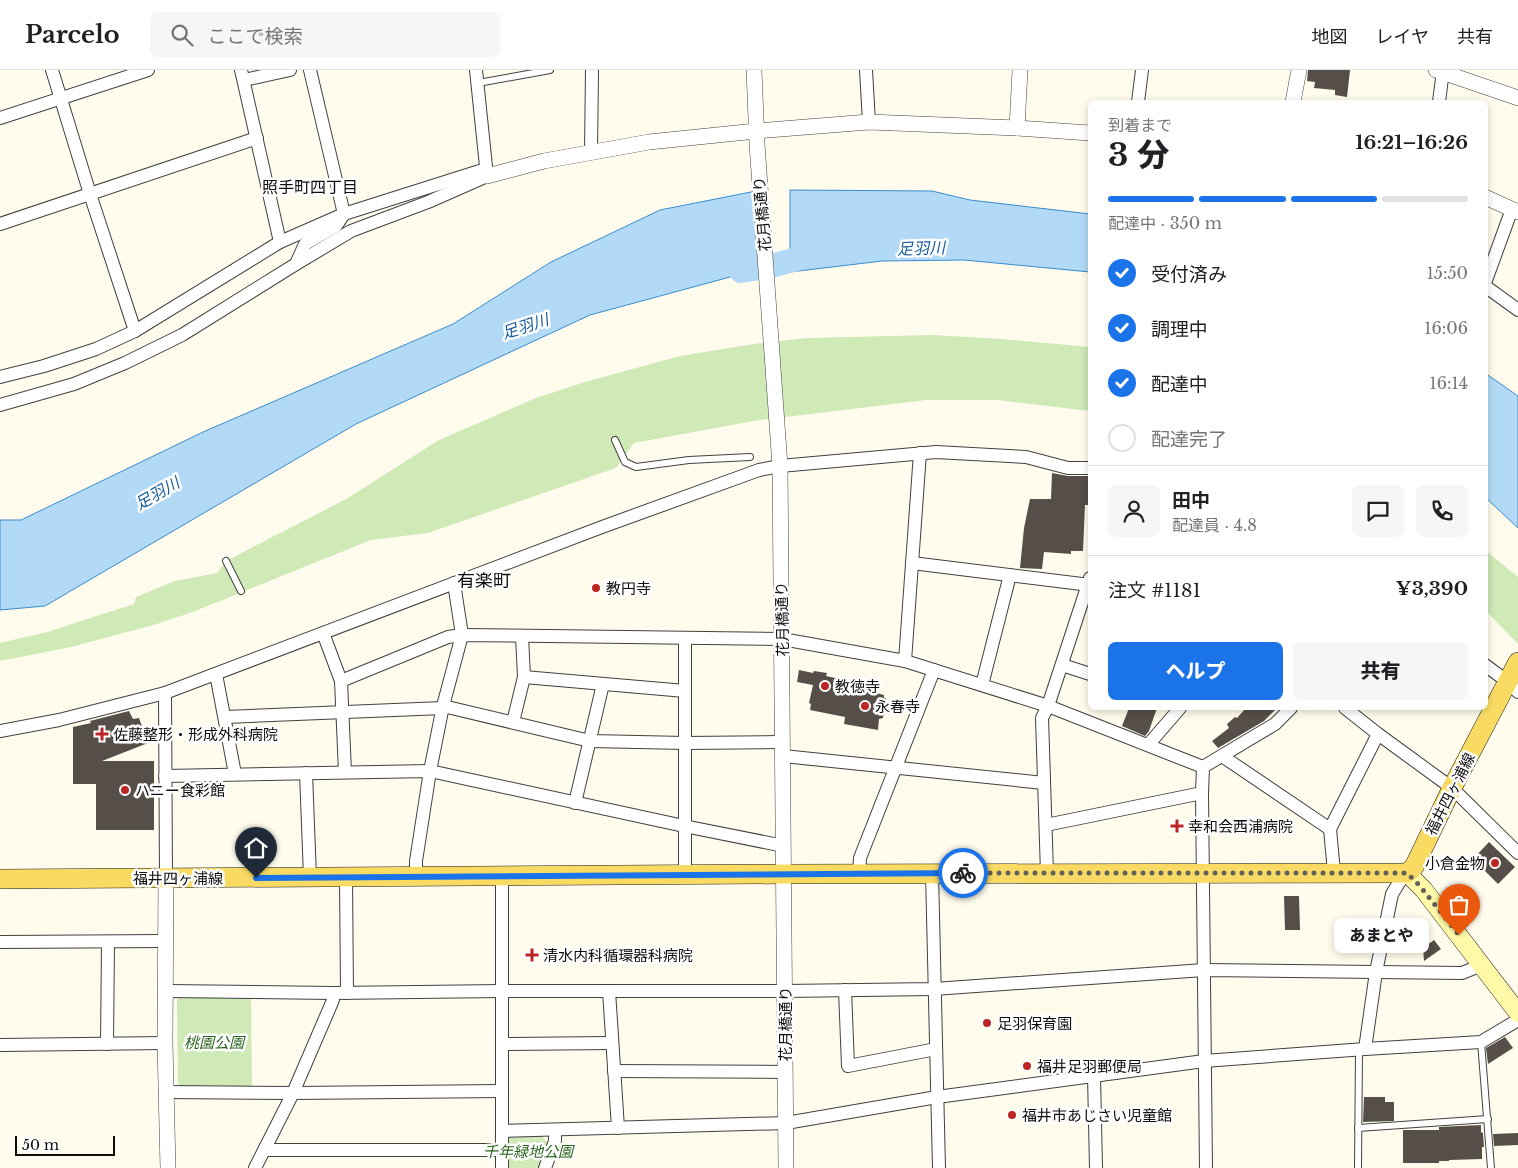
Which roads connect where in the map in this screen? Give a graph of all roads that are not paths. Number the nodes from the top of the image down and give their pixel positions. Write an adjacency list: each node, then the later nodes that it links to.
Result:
1 (52, 70): 17 (street)
2 (148, 70): 17 (street)
3 (290, 70): 14 (street)
4 (310, 70): 32 (street)
5 (476, 70): 15 (street)
6 (550, 70): 15 (lane)
7 (592, 70): 27 (street)
8 (754, 70): 26 (street, 花月橋通り)
9 (866, 70): 22 (street)
10 (1020, 70): 23 (street)
11 (1142, 70): 18 (street)
12 (1299, 70): 19 (street)
13 (1440, 71): 16 (street); 20 (street)
14 (242, 75): 25 (street)
15 (478, 83): 28 (street)
16 (1518, 98)
17 (60, 99): 21 (street); 29 (street)
18 (1138, 100)
19 (1293, 100)
20 (1439, 100)
21 (0, 118)
22 (869, 122): 23 (street); 26 (street)
23 (1017, 128): 24 (street)
24 (1088, 133)
25 (257, 138): 29 (street); 34 (street)
26 (756, 138): 27 (street); 45 (street, 花月橋通り)
27 (592, 152): 28 (street)
28 (486, 172): 32 (street); 35 (street)
29 (90, 194): 33 (street); 39 (street)
30 (1488, 199): 31 (street)
31 (1515, 210): 36 (street)
32 (344, 214): 34 (street); 35 (street)
33 (0, 224)
34 (280, 242): 39 (street)
35 (296, 264): 41 (street)
36 (1488, 277)
37 (1488, 286): 38 (street)
38 (1518, 310)
39 (135, 331): 40 (street)
40 (0, 377)
41 (0, 405)
42 (615, 440): 44 (lane)
43 (920, 453): 45 (street); 46 (street); 48 (street)
44 (750, 457)
45 (780, 460): 50 (street); 58 (street, 花月橋通り)
46 (1088, 468)
47 (226, 561): 53 (lane)
48 (912, 563): 49 (street); 59 (street)
49 (1010, 575): 51 (street); 69 (street)
50 (454, 583): 54 (street); 55 (street)
51 (1088, 583)
52 (1088, 586): 60 (street)
53 (242, 591)
54 (323, 633): 64 (street); 67 (street)
55 (462, 635): 56 (street); 67 (street); 73 (street)
56 (522, 636): 57 (street); 65 (street)
57 (685, 638): 58 (street); 70 (street)
58 (782, 639): 59 (street); 85 (street, 花月橋通り)
59 (905, 661): 62 (street)
60 (1062, 665): 63 (street); 72 (street)
61 (1488, 666): 66 (street)
62 (934, 670): 69 (street); 88 (street)
63 (1088, 673)
64 (216, 674): 71 (street); 78 (street)
65 (524, 677): 68 (street); 79 (street)
66 (1514, 677): 95 (main road, 福井四ヶ浦線)
67 (341, 681): 77 (street)
68 (603, 684): 70 (street); 82 (street)
69 (982, 685): 72 (street)
70 (685, 691): 83 (street)
71 (165, 693): 80 (street); 93 (street)
72 (1048, 706): 84 (street); 94 (street)
73 (443, 707): 77 (street); 79 (street); 89 (street)
74 (1178, 710): 84 (street)
75 (1289, 710): 86 (street)
76 (1348, 710): 81 (street)
77 (342, 712): 78 (street); 90 (street)
78 (224, 717): 92 (street)
79 (513, 722): 82 (street)
80 (0, 731)
81 (1378, 734): 95 (street); 100 (street)
82 (590, 741): 83 (street); 97 (street)
83 (684, 743): 85 (street); 99 (street)
84 (1148, 745): 87 (street)
85 (783, 749): 88 (street); 101 (street, 花月橋通り)
86 (1222, 756): 87 (street); 100 (street)
87 (1203, 767): 96 (street)
88 (896, 768): 94 (street); 109 (street)
89 (430, 771): 90 (street); 97 (street); 111 (street)
90 (345, 772): 91 (street)
91 (306, 773): 92 (street); 113 (street)
92 (235, 774): 93 (street)
93 (166, 776): 115 (street)
94 (1044, 784): 98 (street)
95 (1452, 788): 102 (street); 107 (main road, 福井四ヶ浦線)
96 (1202, 793): 98 (street); 106 (street)
97 (575, 803): 99 (street)
98 (1046, 825): 105 (street)
99 (684, 826): 101 (street); 110 (street)
100 (1330, 829): 103 (street)
101 (784, 846): 108 (street, 花月橋通り)
102 (1518, 853)
103 (1334, 872): 106 (main road, 福井四ヶ浦線); 107 (main road, 福井四ヶ浦線)
104 (932, 873): 105 (main road, 福井四ヶ浦線); 109 (main road, 福井四ヶ浦線); 123 (street)
105 (1047, 873): 106 (main road, 福井四ヶ浦線)
106 (1203, 873): 121 (street)
107 (1407, 873): 120 (main road); 122 (street)
108 (783, 874): 109 (main road, 福井四ヶ浦線); 110 (main road, 福井四ヶ浦線); 128 (street, 花月橋通り)
109 (859, 874)
110 (685, 875): 112 (main road, 福井四ヶ浦線)
111 (416, 876): 112 (main road, 福井四ヶ浦線); 114 (main road, 福井四ヶ浦線)
112 (502, 876): 125 (street)
113 (310, 877): 114 (main road, 福井四ヶ浦線); 115 (main road, 福井四ヶ浦線)
114 (346, 877): 130 (street)
115 (166, 878): 116 (main road, 福井四ヶ浦線); 117 (street)
116 (0, 879)
117 (165, 941): 119 (street); 127 (street)
118 (0, 942): 119 (street)
119 (108, 942): 136 (street)
120 (1482, 965): 122 (street); 131 (main road)
121 (1204, 970): 122 (street); 123 (street); 141 (street)
122 (1376, 972): 140 (street)
123 (934, 988): 124 (street); 139 (street)
124 (845, 990): 128 (street); 139 (street)
125 (502, 991): 126 (street); 130 (street); 137 (street)
126 (609, 991): 128 (street); 135 (street)
127 (166, 992): 129 (street); 134 (street)
128 (785, 992): 143 (street, 花月橋通り)
129 (333, 993): 130 (street); 147 (street)
130 (347, 993)
131 (1518, 1013)
132 (1518, 1020): 133 (street)
133 (1481, 1042): 140 (street); 149 (lane)
134 (165, 1043): 136 (street); 145 (street)
135 (612, 1043): 137 (street); 142 (street)
136 (107, 1044): 138 (street)
137 (502, 1044): 146 (street)
138 (0, 1045)
139 (936, 1049): 148 (street)
140 (1362, 1049): 141 (street); 152 (lane)
141 (1204, 1061): 144 (street); 164 (street)
142 (614, 1071): 143 (street); 151 (street)
143 (786, 1072): 150 (street, 花月橋通り)
144 (1094, 1076): 148 (street); 163 (street)
145 (166, 1092): 147 (street); 157 (street)
146 (502, 1092): 147 (street); 153 (street)
147 (293, 1093): 155 (street)
148 (937, 1096): 150 (street); 162 (street)
149 (1488, 1119): 152 (lane); 166 (lane)
150 (786, 1123): 151 (street); 161 (street, 花月橋通り)
151 (618, 1128): 154 (street)
152 (1358, 1128): 165 (lane)
153 (502, 1131): 154 (street); 156 (street)
154 (555, 1131): 160 (street)
155 (265, 1148): 156 (street); 158 (street)
156 (502, 1150): 159 (street)
157 (168, 1168)
158 (255, 1168)
159 (502, 1168)
160 (545, 1168)
161 (786, 1168)
162 (939, 1168)
163 (1096, 1168)
164 (1206, 1168)
165 (1358, 1168)
166 (1492, 1168)

